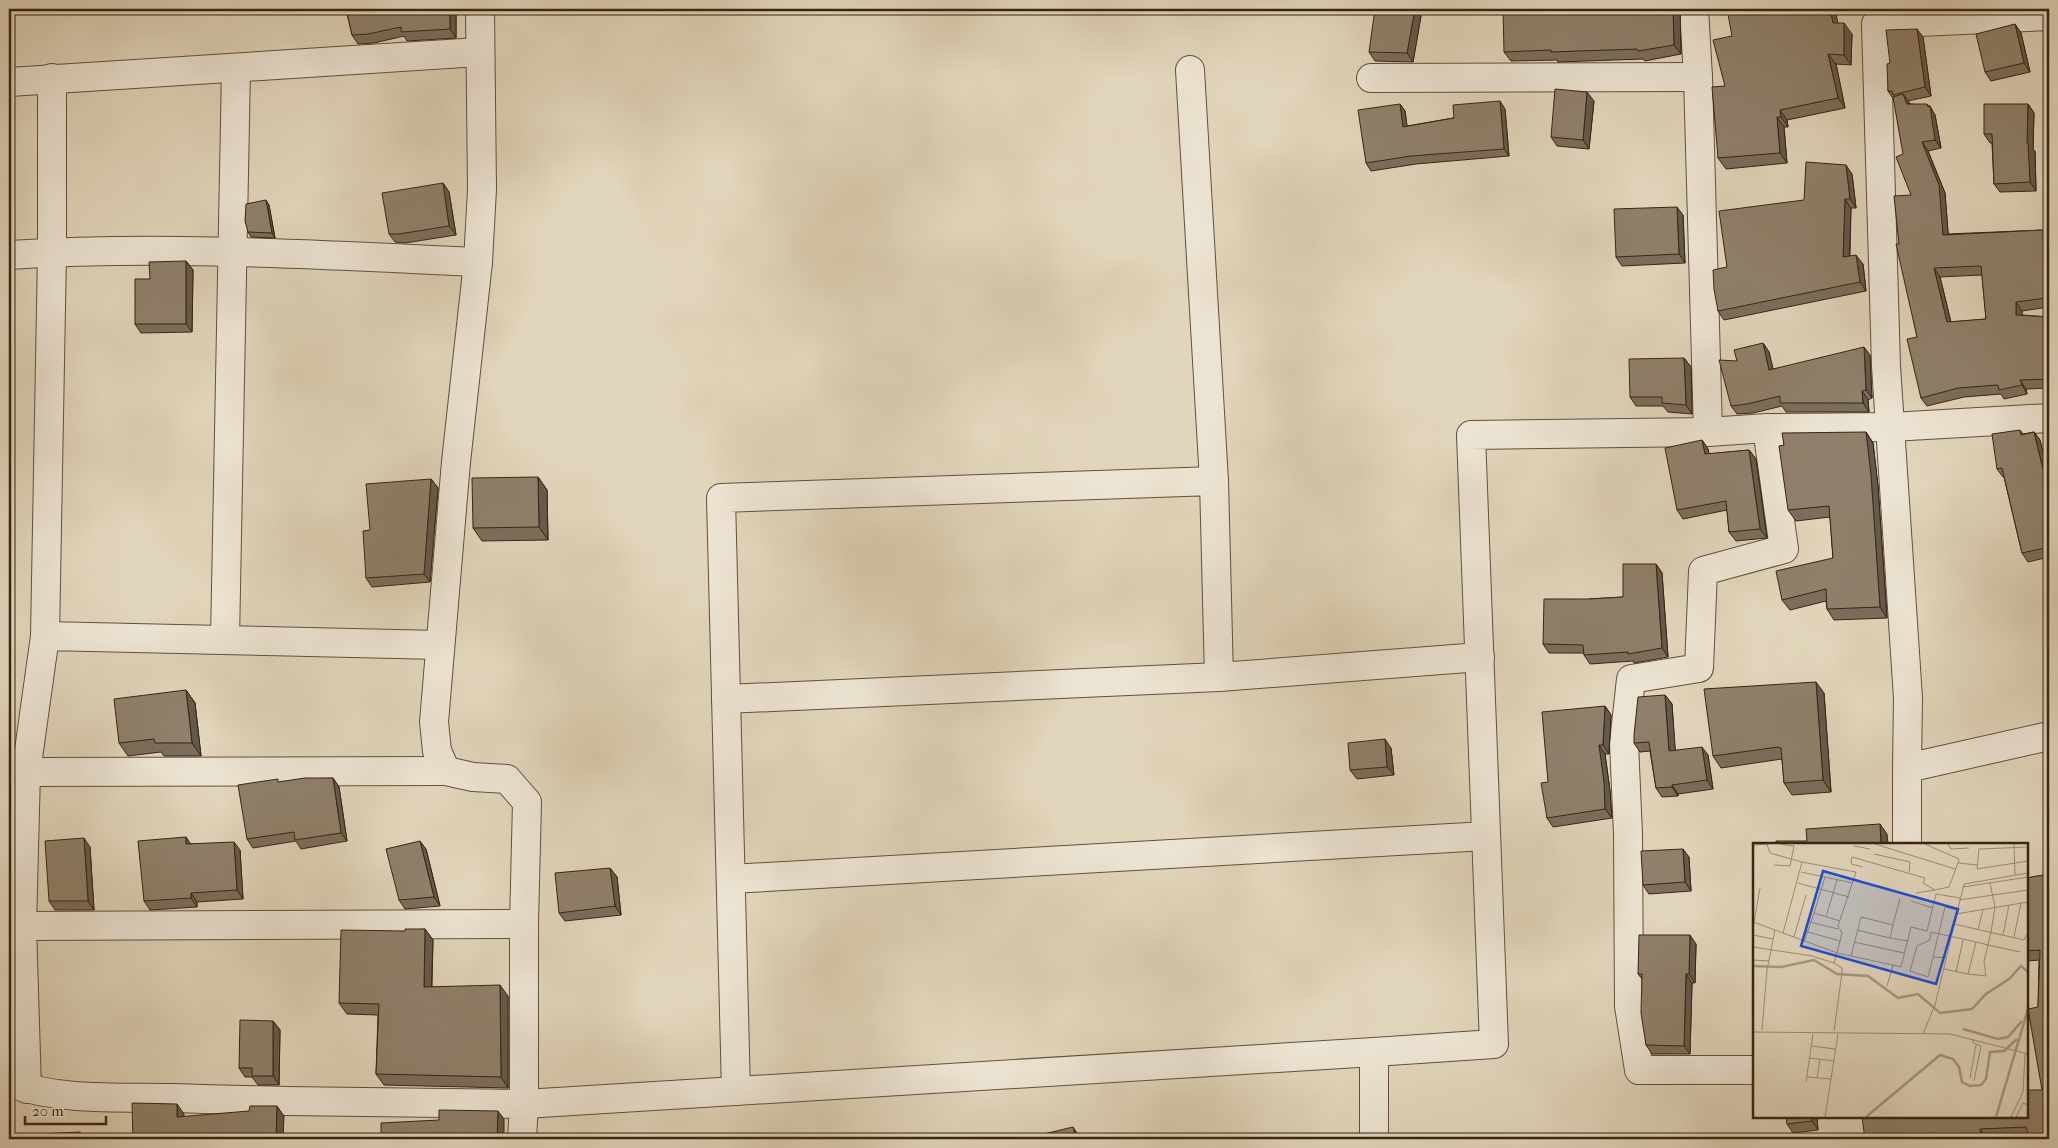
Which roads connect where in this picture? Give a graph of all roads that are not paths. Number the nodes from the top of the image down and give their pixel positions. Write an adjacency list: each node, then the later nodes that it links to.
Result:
1 (480, 9): 5 (street)
2 (1694, 9): 8 (street)
3 (1875, 16): 4 (street); 17 (street)
4 (2049, 16)
5 (479, 52): 6 (street); 15 (street)
6 (236, 68): 9 (street); 13 (street)
7 (1190, 70): 20 (street)
8 (1698, 77): 10 (street); 19 (street)
9 (52, 78): 11 (street); 12 (street)
10 (1371, 78)
11 (9, 82)
12 (52, 252): 13 (street); 14 (street); 21 (street)
13 (232, 252): 15 (street); 22 (street)
14 (9, 254)
15 (478, 262): 23 (street)
16 (2049, 418): 17 (street)
17 (1891, 426): 18 (street); 28 (street)
18 (1767, 428): 19 (street); 37 (street)
19 (1708, 432): 24 (street)
20 (1214, 482): 25 (street); 26 (street)
21 (45, 636): 22 (street); 30 (street)
22 (225, 640): 23 (street)
23 (440, 645): 29 (street)
24 (1480, 657): 25 (street); 31 (street)
25 (1219, 677): 26 (street)
26 (726, 699): 33 (street)
27 (2049, 736): 28 (street)
28 (1907, 768): 32 (street)
29 (446, 771): 30 (street); 34 (street)
30 (26, 772): 35 (street)
31 (1486, 836): 33 (street); 36 (street)
32 (1907, 843)
33 (731, 878): 39 (street)
34 (524, 924): 35 (street); 40 (street)
35 (22, 926): 38 (street)
36 (1374, 1052): 39 (street); 42 (street)
37 (1753, 1070)
38 (18, 1086): 40 (street)
39 (736, 1091): 40 (street)
40 (524, 1104): 41 (street)
41 (522, 1139)
42 (1374, 1139)

